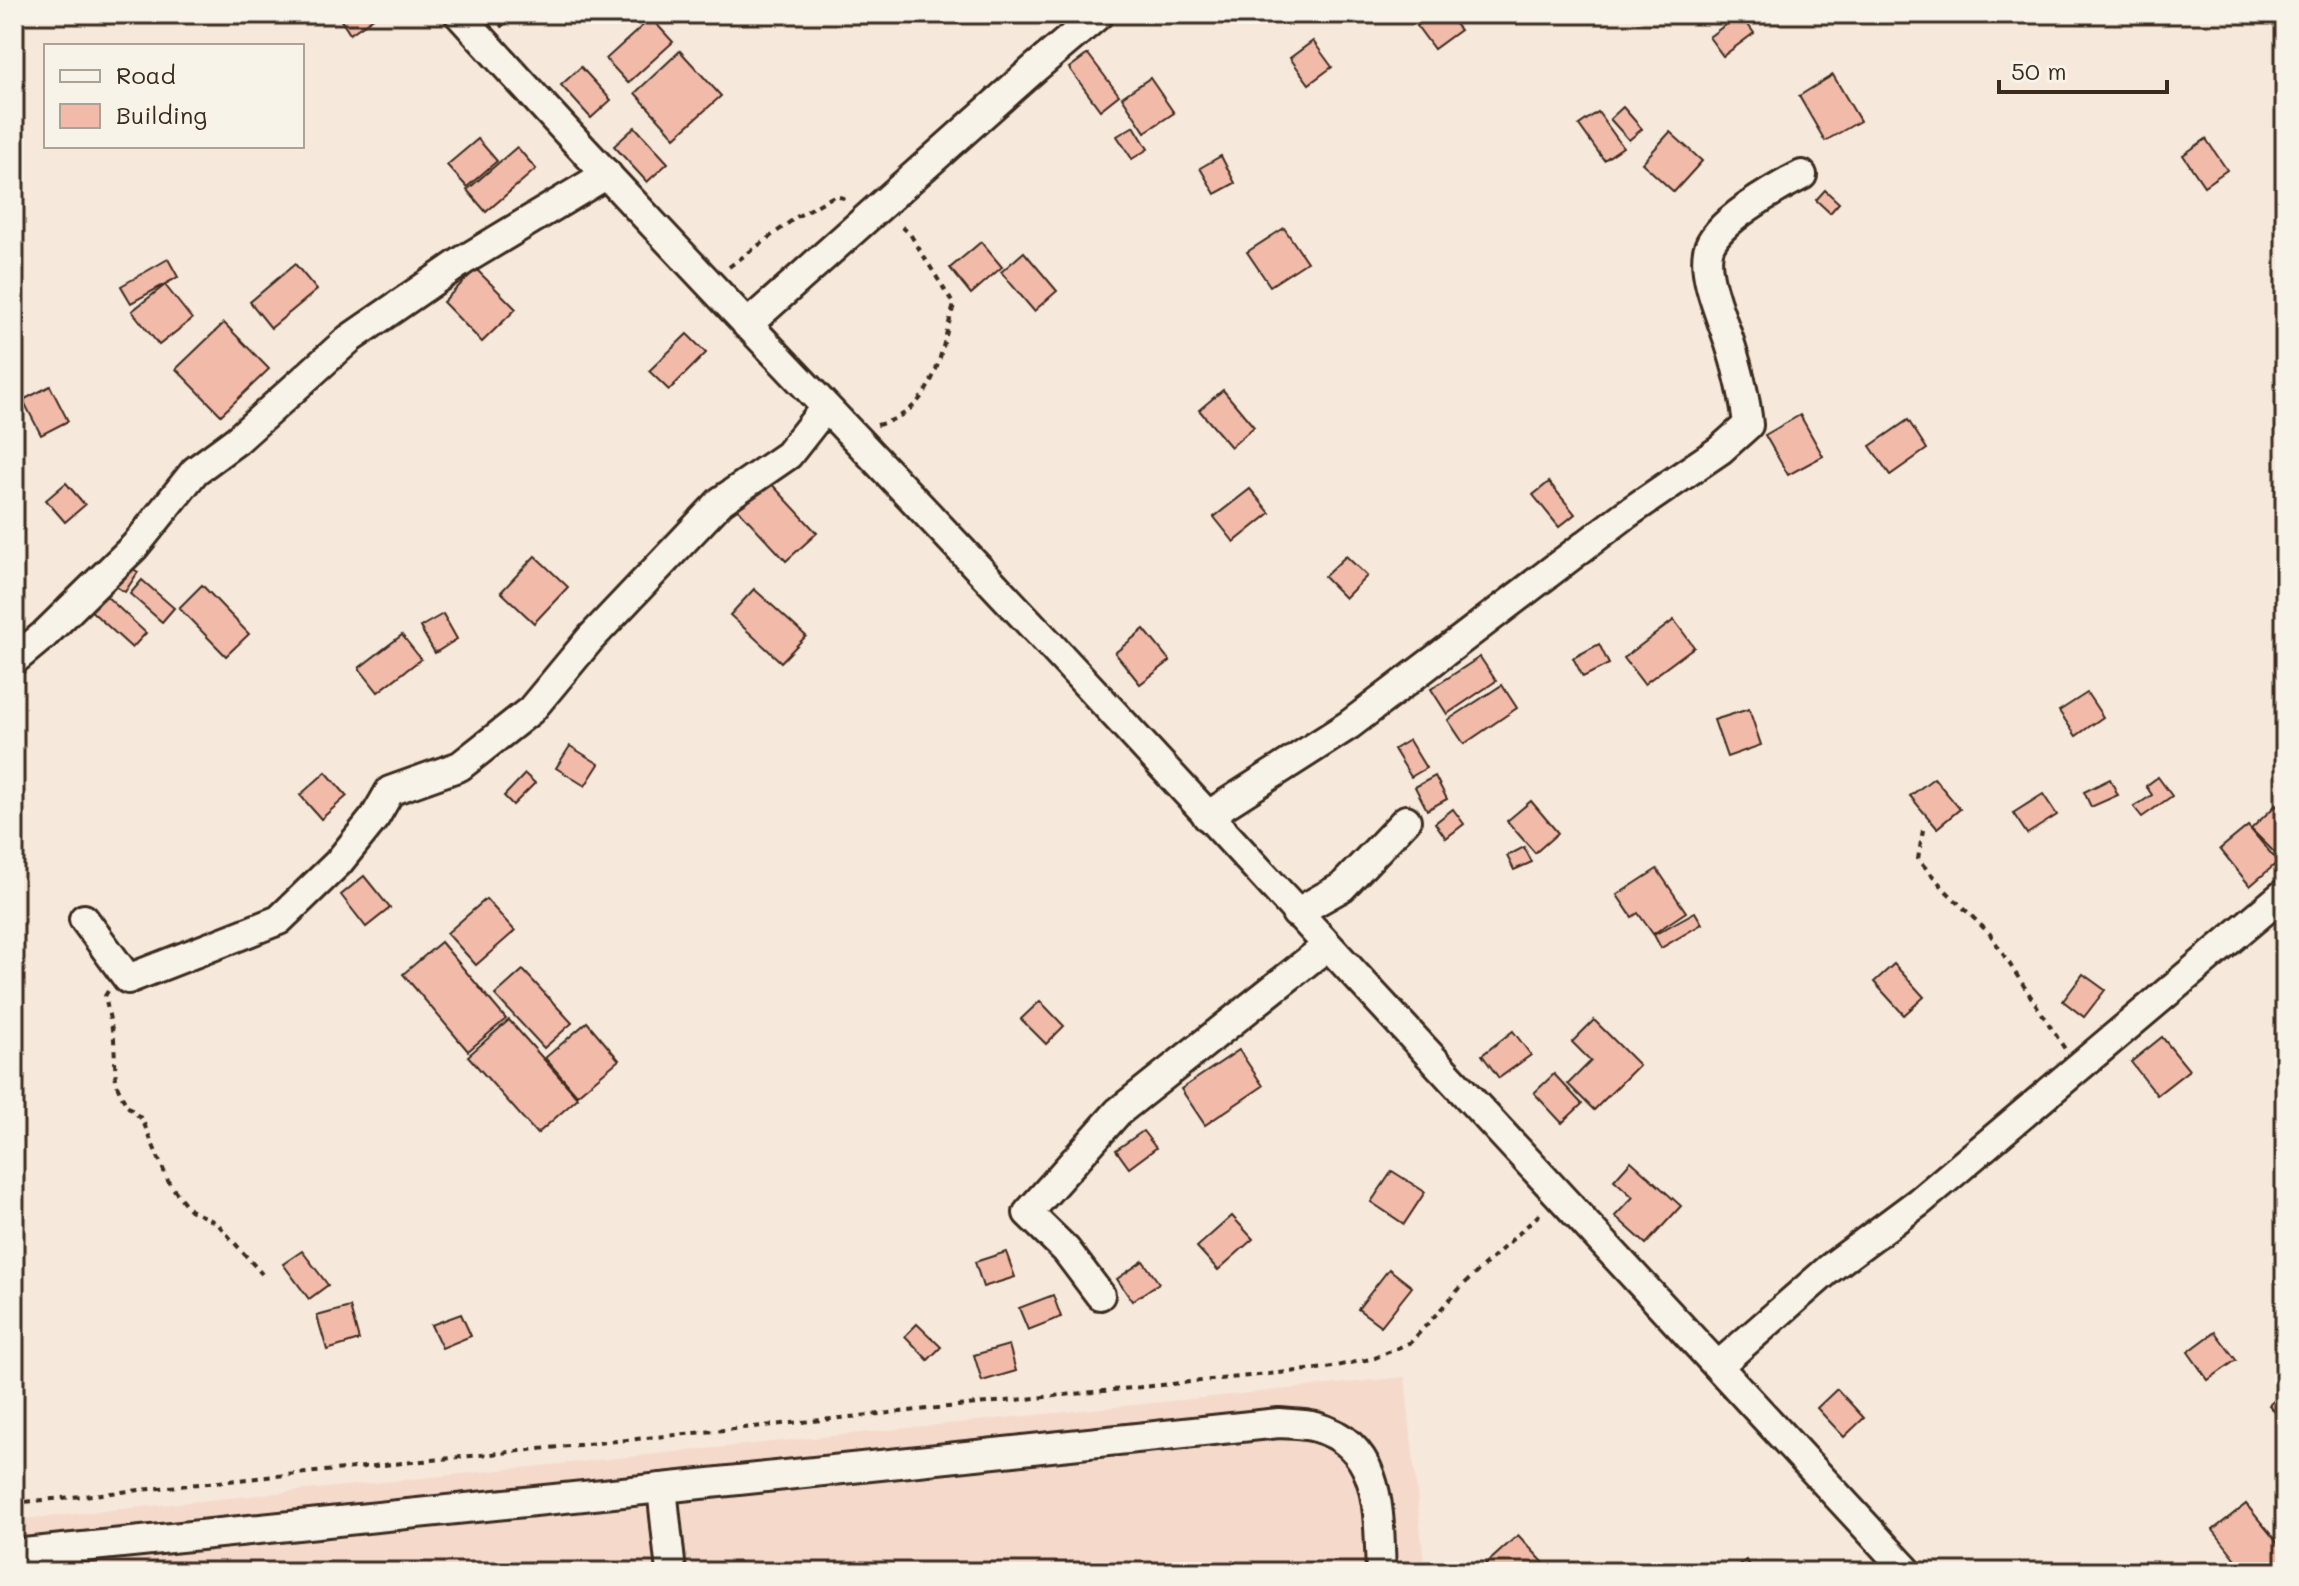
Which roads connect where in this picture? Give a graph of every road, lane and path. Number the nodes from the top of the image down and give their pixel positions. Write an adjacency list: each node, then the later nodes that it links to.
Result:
1 (459, 14): 3 (street)
2 (1099, 14): 5 (street)
3 (607, 174): 6 (street); 10 (street)
4 (1802, 175): 11 (street)
5 (880, 207): 6 (path); 7 (street); 9 (path)
6 (707, 282): 7 (street)
7 (747, 325): 8 (street)
8 (825, 408): 9 (street); 18 (street)
9 (848, 432): 11 (street)
10 (14, 660)
11 (1207, 816): 15 (street)
12 (1406, 820): 15 (street)
13 (1923, 830): 19 (path)
14 (2285, 893): 19 (street)
15 (1296, 913): 17 (street)
16 (84, 919): 18 (street)
17 (1327, 946): 20 (street); 22 (street)
18 (120, 967): 21 (path)
19 (2077, 1068): 23 (street)
20 (1559, 1197): 23 (street); 25 (path)
21 (262, 1274)
22 (1100, 1295)
23 (1718, 1366): 29 (street)
24 (662, 1488): 26 (street); 27 (street); 28 (street)
25 (14, 1503)
26 (14, 1554)
27 (671, 1572)
28 (1381, 1572)
29 (1908, 1572)

